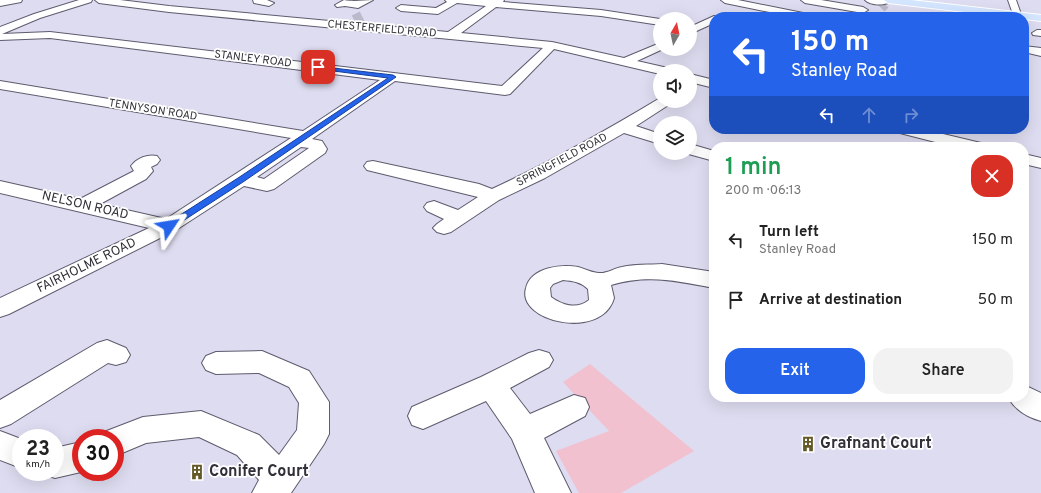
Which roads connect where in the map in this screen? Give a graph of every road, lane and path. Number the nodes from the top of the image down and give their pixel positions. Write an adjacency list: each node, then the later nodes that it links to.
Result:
1 (18, 0): 15 (street)
2 (85, 0): 33 (street)
3 (99, 0): 26 (street, CHESTERFIELD ROAD)
4 (368, 0): 16 (street)
5 (448, 0): 6 (street)
6 (455, 0): 13 (street); 19 (street)
7 (725, 0): 17 (street)
8 (764, 0): 17 (street)
9 (805, 0): 20 (street)
10 (869, 0): 18 (street)
11 (1012, 0): 25 (street)
12 (264, 2): 26 (street)
13 (497, 2): 29 (street); 34 (street)
14 (926, 2): 18 (main road); 24 (main road)
15 (0, 4)
16 (340, 5)
17 (745, 5): 22 (street); 23 (street)
18 (884, 5)
19 (401, 8)
20 (863, 10)
21 (363, 12): 31 (street)
22 (729, 12)
23 (782, 12)
24 (980, 12)
25 (1016, 12)
26 (230, 14): 31 (street, CHESTERFIELD ROAD)
27 (1029, 18): 28 (main road)
28 (1039, 19)
29 (653, 21)
30 (709, 21): 32 (street)
31 (344, 25): 34 (street, CHESTERFIELD ROAD)
32 (697, 27)
33 (0, 31)
34 (451, 35): 36 (street, CHESTERFIELD ROAD)
35 (0, 37): 42 (street, STANLEY ROAD)
36 (552, 45): 40 (street, CHESTERFIELD ROAD); 42 (street, STANLEY ROAD)
37 (653, 49): 40 (street)
38 (1029, 50): 39 (street)
39 (1041, 52)
40 (626, 62): 41 (street, CHESTERFIELD ROAD)
41 (653, 69)
42 (393, 77): 50 (street, FAIRHOLME ROAD)
43 (697, 82): 44 (street)
44 (709, 83)
45 (0, 85): 50 (street, TENNYSON ROAD)
46 (654, 108): 47 (street, SPRINGFIELD ROAD)
47 (623, 127): 49 (street); 59 (street, SPRINGFIELD ROAD)
48 (928, 134): 51 (street)
49 (653, 137)
50 (303, 138): 62 (street, FAIRHOLME ROAD)
51 (955, 139)
52 (697, 151): 53 (street)
53 (709, 155)
54 (151, 160): 60 (street)
55 (1029, 160): 56 (street)
56 (1041, 163)
57 (373, 166): 59 (street)
58 (0, 187): 60 (street, NELSON ROAD)
59 (492, 196): 61 (street, SPRINGFIELD ROAD)
60 (84, 205): 62 (street, NELSON ROAD)
61 (434, 207)
62 (169, 226): 65 (street, FAIRHOLME ROAD)
63 (709, 279): 64 (street)
64 (596, 282)
65 (0, 308)
66 (116, 355): 73 (street)
67 (539, 360): 69 (street)
68 (216, 363): 79 (street)
69 (491, 386): 74 (street); 75 (street)
70 (1029, 401): 72 (street)
71 (574, 406): 75 (street)
72 (1041, 409)
73 (0, 415)
74 (423, 416)
75 (525, 432): 80 (street)
76 (124, 438): 79 (street)
77 (0, 445): 78 (street)
78 (12, 450)
79 (275, 486)
80 (553, 493)

